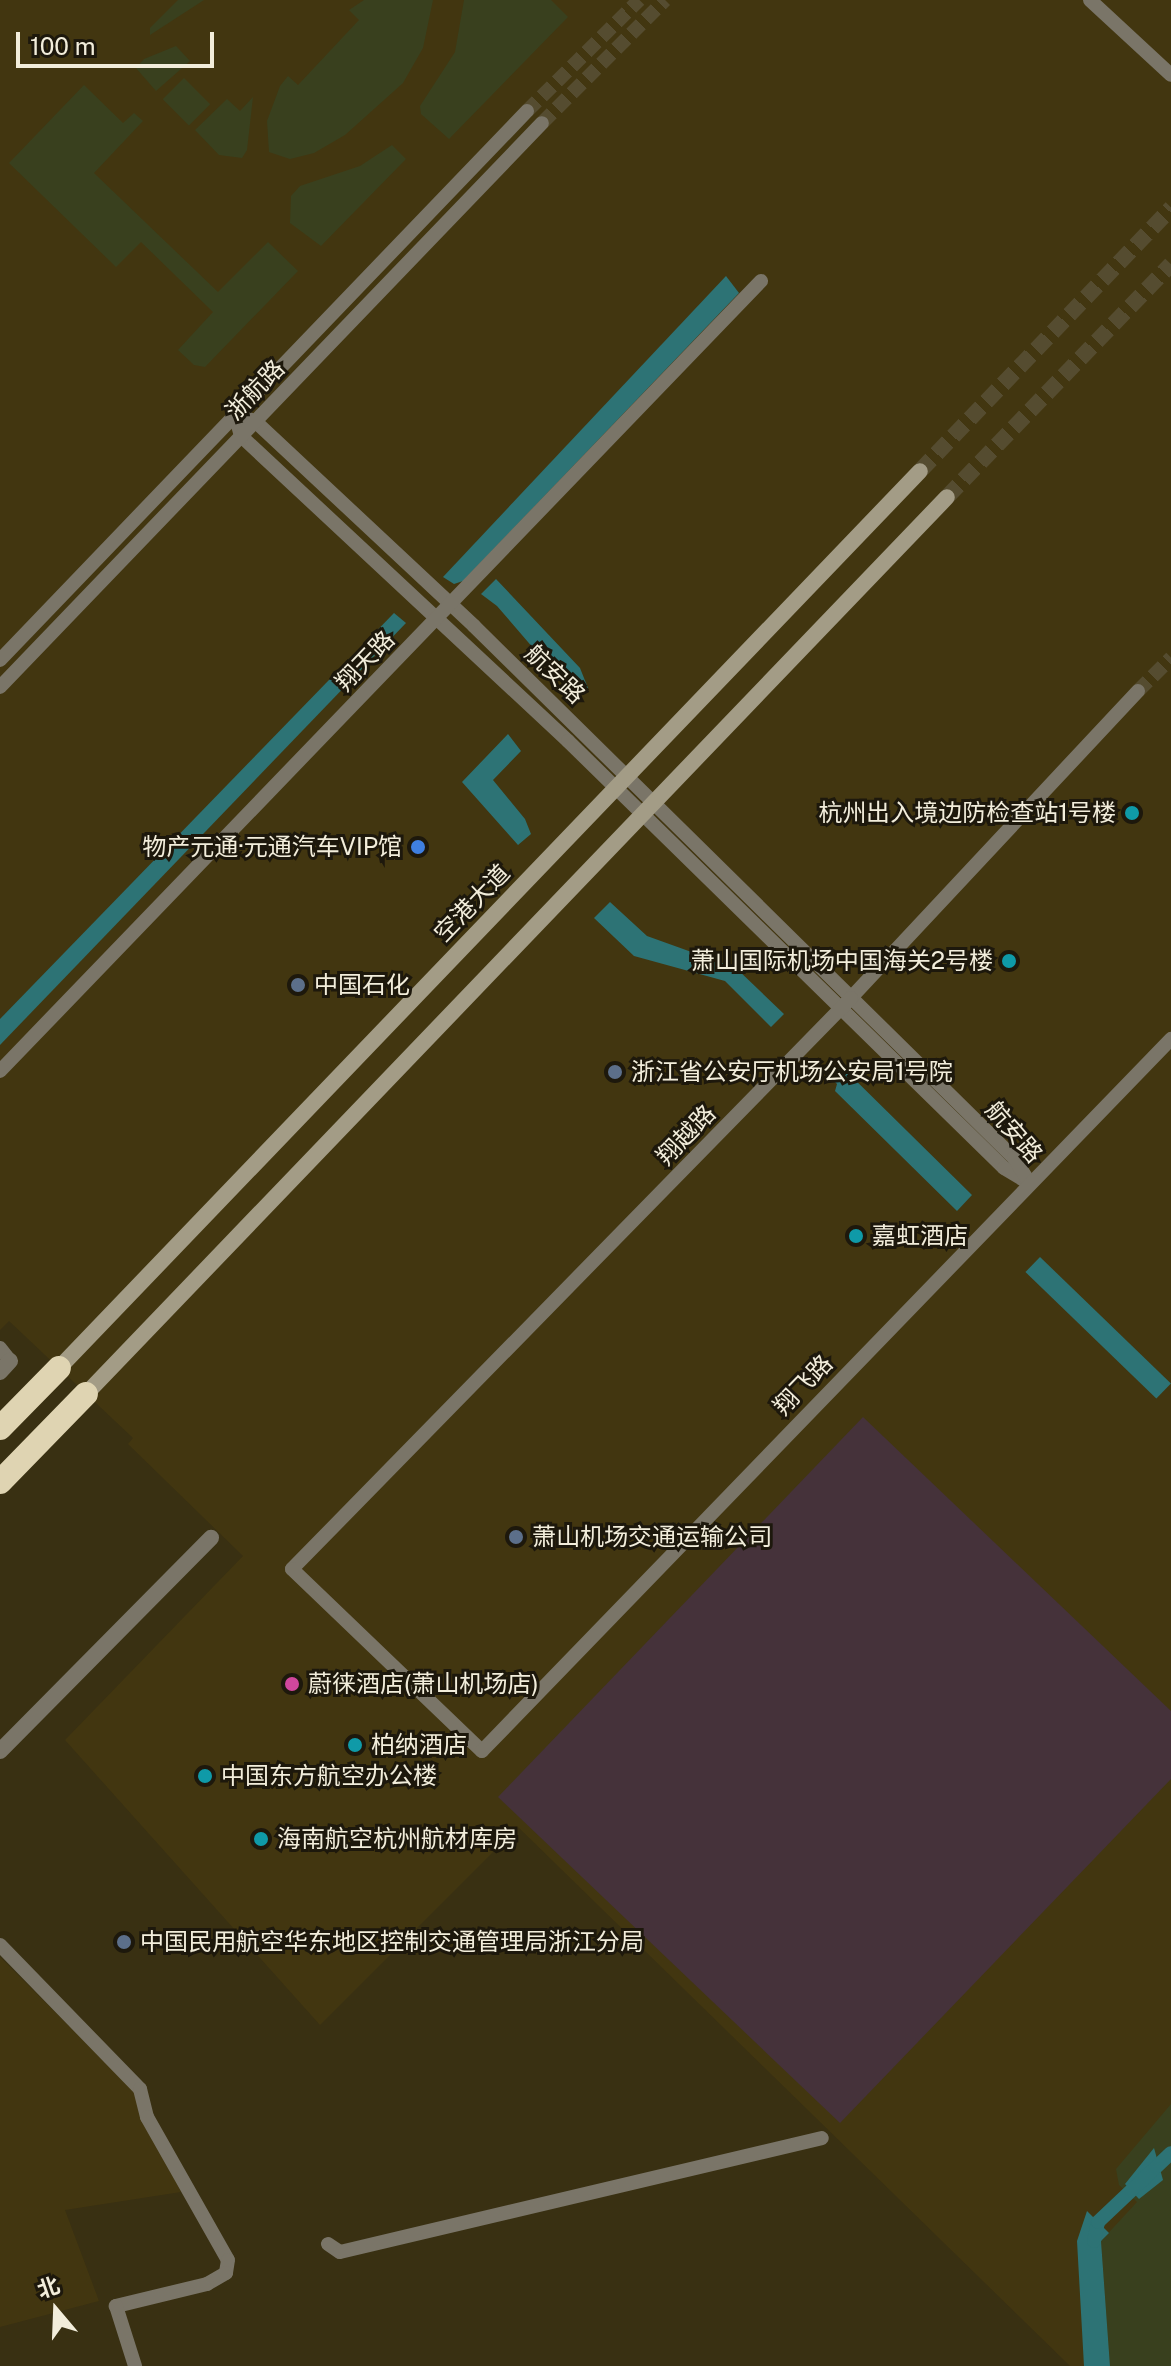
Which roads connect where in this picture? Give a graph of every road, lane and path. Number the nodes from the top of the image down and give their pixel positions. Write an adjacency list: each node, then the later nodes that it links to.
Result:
1 (1090, 0): 2 (street)
2 (1171, 75)
3 (527, 111): 6 (street, 浙航路)
4 (542, 123): 7 (street, 浙航路)
5 (761, 281): 11 (street, 翔天路)
6 (235, 415): 7 (street, 航安路); 8 (street); 13 (street, 浙航路)
7 (255, 421): 8 (street, 浙航路); 11 (street, 航安路)
8 (241, 436): 12 (street, 航安路); 14 (street, 浙航路)
9 (920, 471): 16 (main road, 空港大道)
10 (947, 497): 18 (main road)
11 (450, 605): 12 (street, 翔天路); 16 (street, 航安路)
12 (435, 620): 17 (street, 航安路); 23 (street, 翔天路)
13 (0, 660)
14 (0, 687)
15 (1138, 691): 20 (street, 翔越路)
16 (627, 776): 17 (main road, 空港大道); 18 (street, 航安路)
17 (615, 789): 19 (street, 航安路); 25 (main road, 空港大道)
18 (654, 803): 19 (main road); 20 (street, 航安路)
19 (641, 816): 21 (street, 航安路); 26 (main road)
20 (851, 998): 21 (street, 翔越路); 24 (street, 航安路)
21 (840, 1010): 24 (street, 航安路); 30 (street, 翔越路)
22 (1171, 1039): 24 (street, 翔飞路)
23 (0, 1071)
24 (1029, 1183): 30 (street, 翔飞路)
25 (59, 1368): 27 (highway)
26 (86, 1394): 28 (highway)
27 (0, 1428)
28 (0, 1482)
29 (211, 1538): 31 (street)
30 (468, 1738)
31 (0, 1751)
32 (0, 1945): 35 (street)
33 (822, 2138): 34 (street)
34 (328, 2244)
35 (135, 2366)

